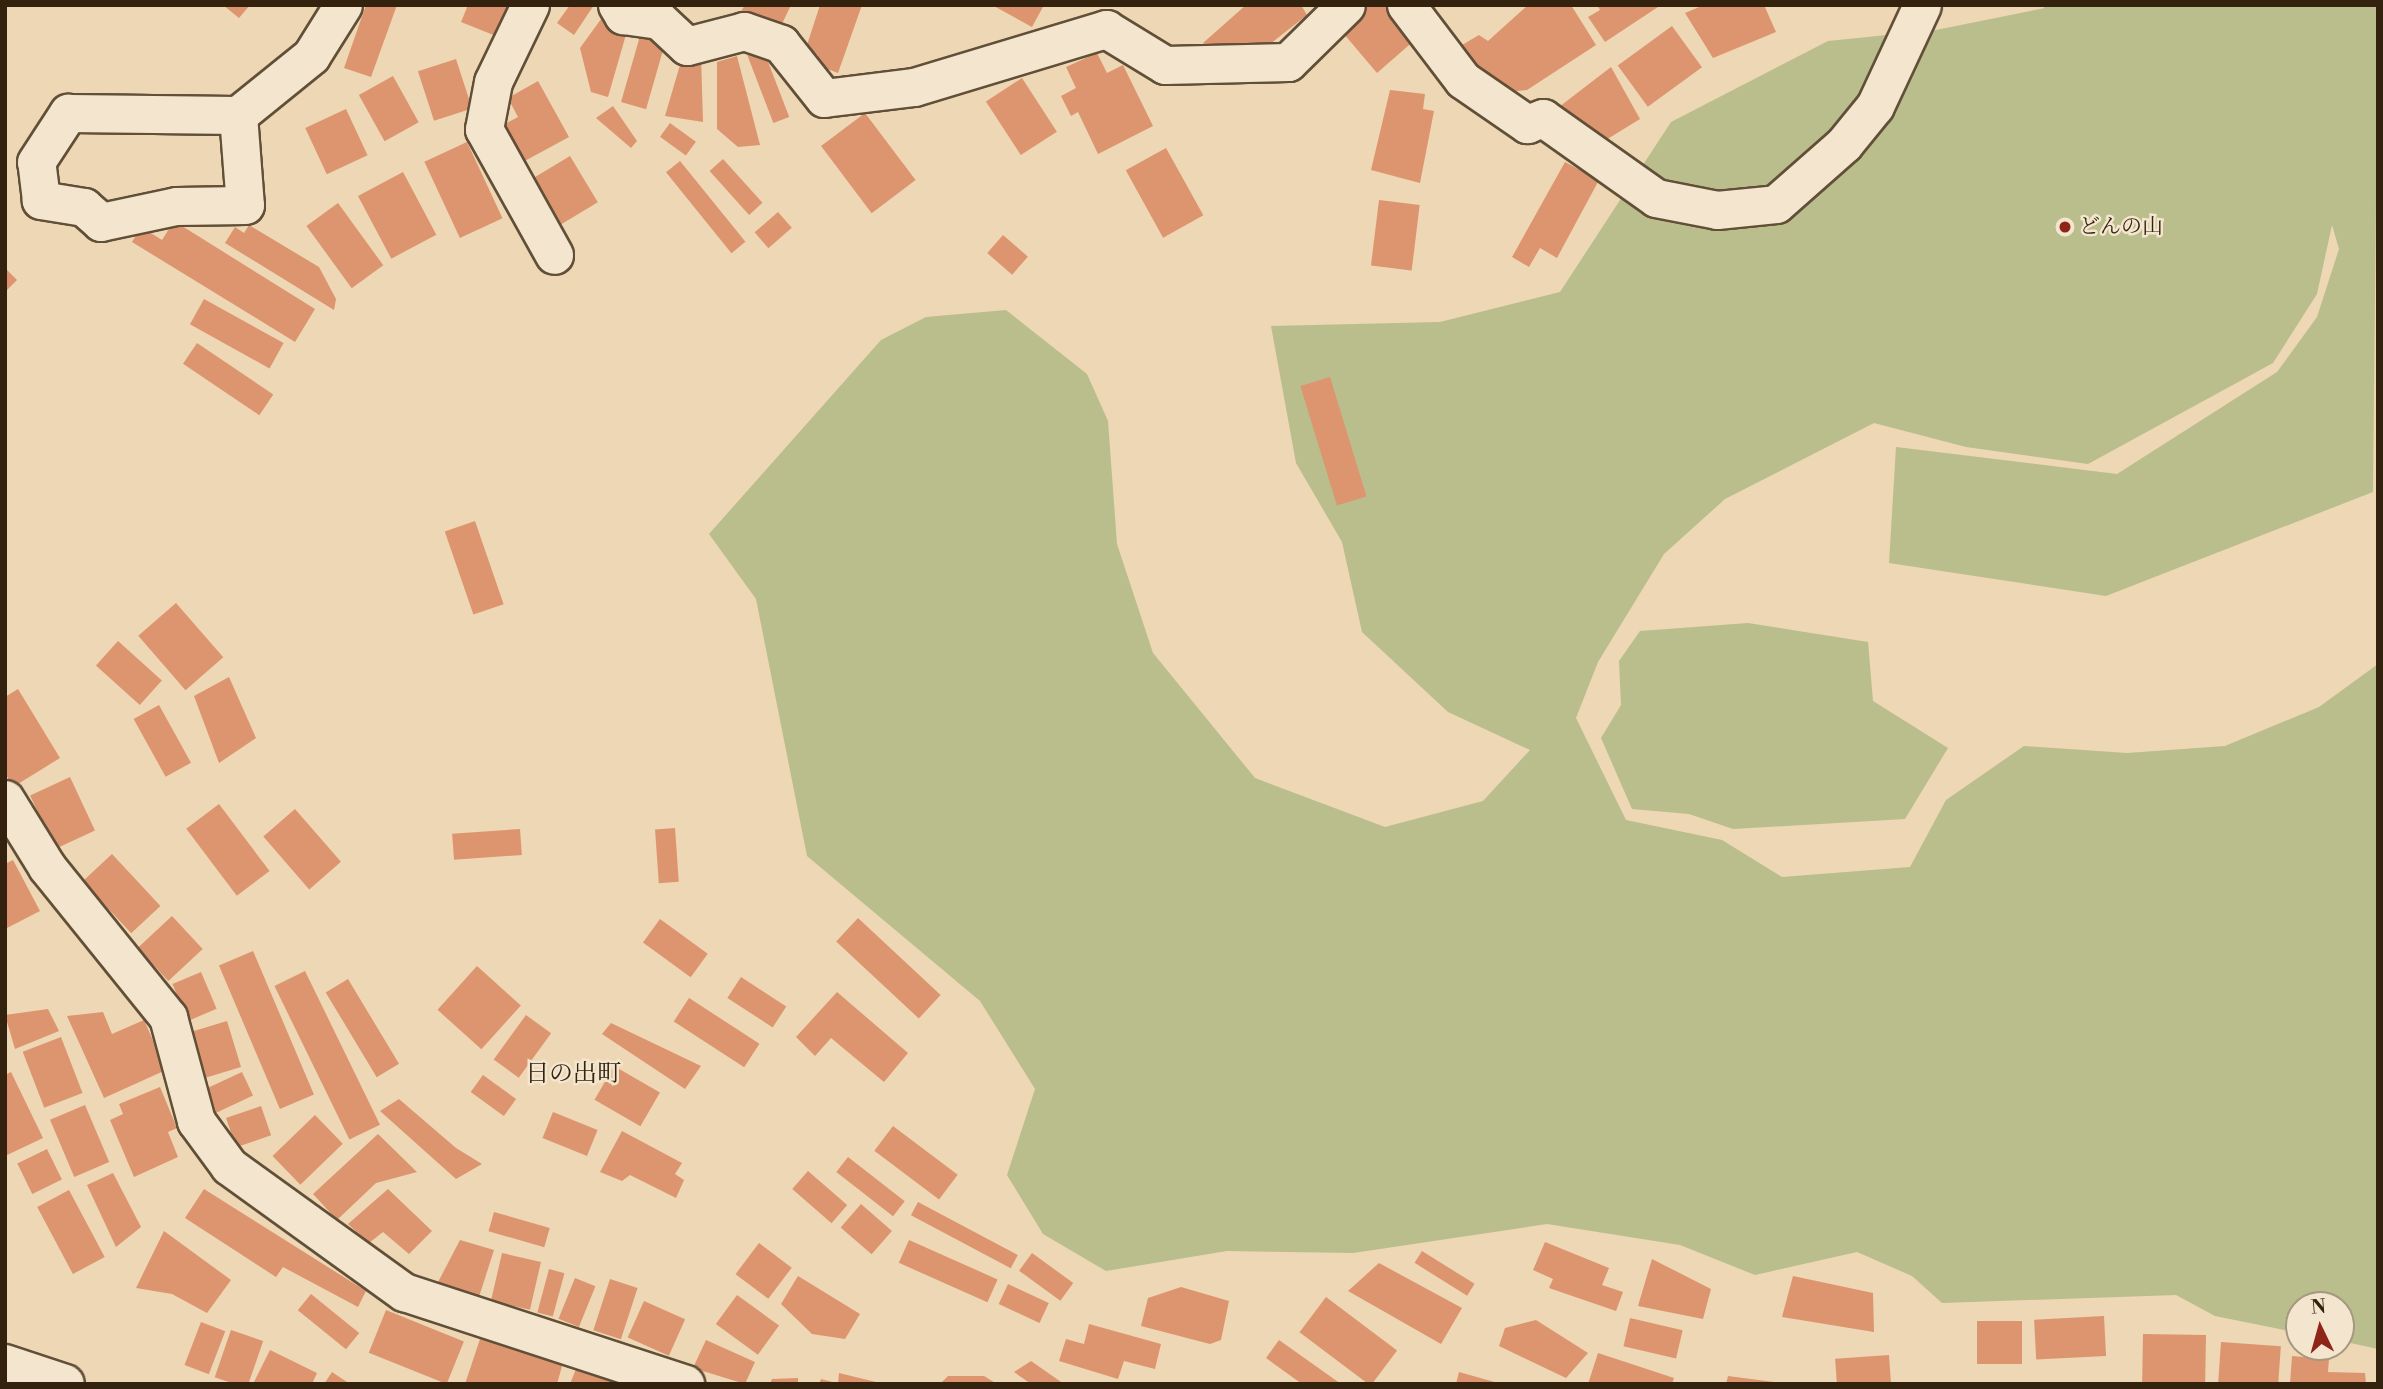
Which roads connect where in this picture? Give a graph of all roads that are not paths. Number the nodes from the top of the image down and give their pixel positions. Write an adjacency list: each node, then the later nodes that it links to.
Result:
1 (343, 5): 7 (street)
2 (530, 5): 8 (street)
3 (617, 5): 4 (street)
4 (1346, 5)
5 (1406, 5): 6 (street)
6 (1922, 5)
7 (237, 115): 7 (street)
8 (554, 255)
9 (5, 799): 12 (street)
10 (5, 1364): 11 (street)
11 (65, 1384)
12 (685, 1384)

